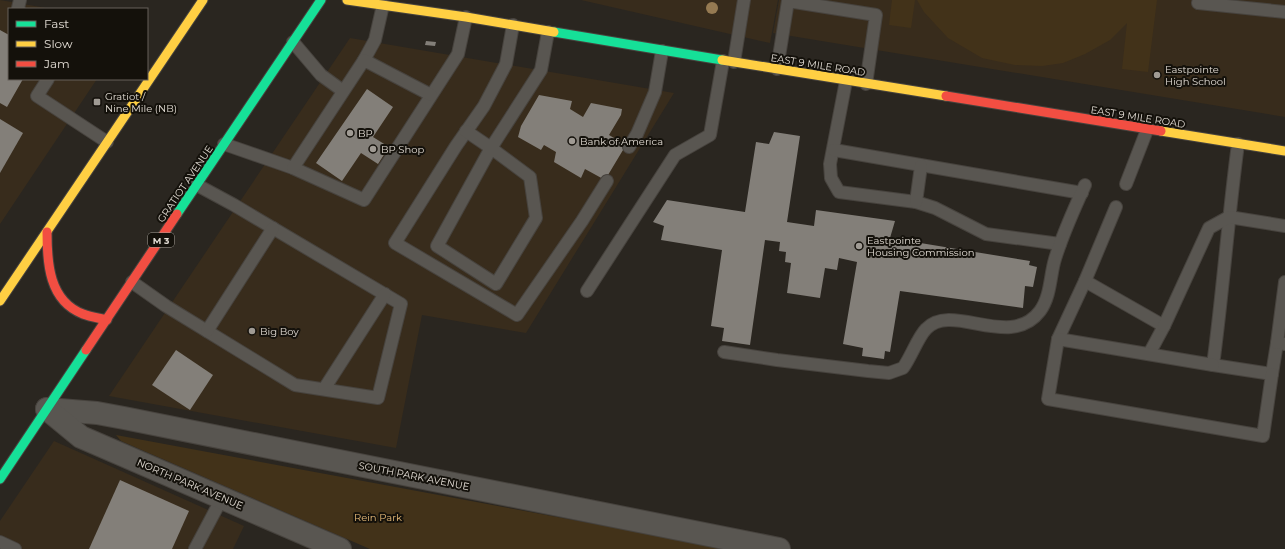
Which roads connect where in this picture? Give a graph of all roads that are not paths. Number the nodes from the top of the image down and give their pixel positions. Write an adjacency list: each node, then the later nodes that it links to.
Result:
1 (203, 0): 24 (main road)
2 (321, 0): 12 (main road, GRATIOT AVENUE / M 3)
3 (348, 0): 7 (main road, EAST 9 MILE ROAD)
4 (744, 0): 15 (lane)
5 (1198, 0): 8 (lane)
6 (788, 1): 16 (lane); 19 (lane)
7 (383, 5): 9 (main road, EAST 9 MILE ROAD); 14 (lane)
8 (1285, 12)
9 (466, 17): 10 (main road, EAST 9 MILE ROAD); 21 (lane)
10 (514, 25): 11 (main road, EAST 9 MILE ROAD); 23 (lane)
11 (548, 32): 13 (main road, EAST 9 MILE ROAD); 28 (lane)
12 (293, 42): 20 (lane); 25 (main road, GRATIOT AVENUE / M 3)
13 (662, 51): 15 (main road, EAST 9 MILE ROAD); 27 (lane)
14 (364, 60): 20 (lane); 21 (lane)
15 (728, 61): 16 (main road, EAST 9 MILE ROAD); 46 (lane)
16 (777, 69): 18 (main road, EAST 9 MILE ROAD)
17 (47, 80): 24 (lane)
18 (846, 80): 19 (main road, EAST 9 MILE ROAD); 29 (lane)
19 (866, 84): 22 (main road, EAST 9 MILE ROAD)
20 (343, 91): 32 (lane)
21 (431, 96): 32 (lane)
22 (1147, 130): 26 (main road, EAST 9 MILE ROAD); 34 (lane)
23 (466, 131): 28 (lane); 33 (lane)
24 (107, 142): 41 (main road)
25 (224, 144): 32 (lane); 35 (main road, GRATIOT AVENUE / M 3)
26 (1238, 144): 30 (main road, EAST 9 MILE ROAD); 38 (lane)
27 (629, 147)
28 (492, 148): 28 (lane)
29 (834, 150): 31 (lane); 36 (lane)
30 (1285, 151)
31 (921, 166): 36 (lane); 42 (lane)
32 (293, 168)
33 (607, 181)
34 (1126, 184)
35 (197, 185): 40 (lane); 44 (main road, GRATIOT AVENUE / M 3)
36 (916, 202): 42 (lane)
37 (1116, 207): 43 (lane)
38 (1230, 217): 39 (lane); 50 (lane); 56 (lane)
39 (1285, 226)
40 (273, 228): 47 (lane); 51 (lane)
41 (46, 232): 48 (main road); 49 (main road)
42 (1060, 244): 54 (lane)
43 (1085, 281): 50 (lane); 52 (lane)
44 (132, 282): 49 (main road, GRATIOT AVENUE / M 3); 51 (lane)
45 (1285, 282): 53 (lane)
46 (587, 291)
47 (385, 294): 58 (lane); 58 (lane)
48 (0, 301)
49 (107, 320): 59 (main road, GRATIOT AVENUE / M 3)
50 (1164, 326): 55 (lane)
51 (207, 331): 58 (lane)
52 (1058, 339): 55 (lane); 57 (lane)
53 (1281, 344): 57 (lane)
54 (724, 352)
55 (1149, 354): 56 (lane)
56 (1213, 365): 57 (lane)
57 (1272, 374)
58 (324, 390)
59 (47, 409): 60 (main road, GRATIOT AVENUE / M 3); 61 (street, NORTH PARK AVENUE); 66 (street, SOUTH PARK AVENUE)
60 (0, 479)
61 (222, 498): 64 (lane); 65 (street, NORTH PARK AVENUE)
62 (0, 542): 63 (lane)
63 (15, 549)
64 (195, 549)
65 (340, 549)
66 (779, 549)

